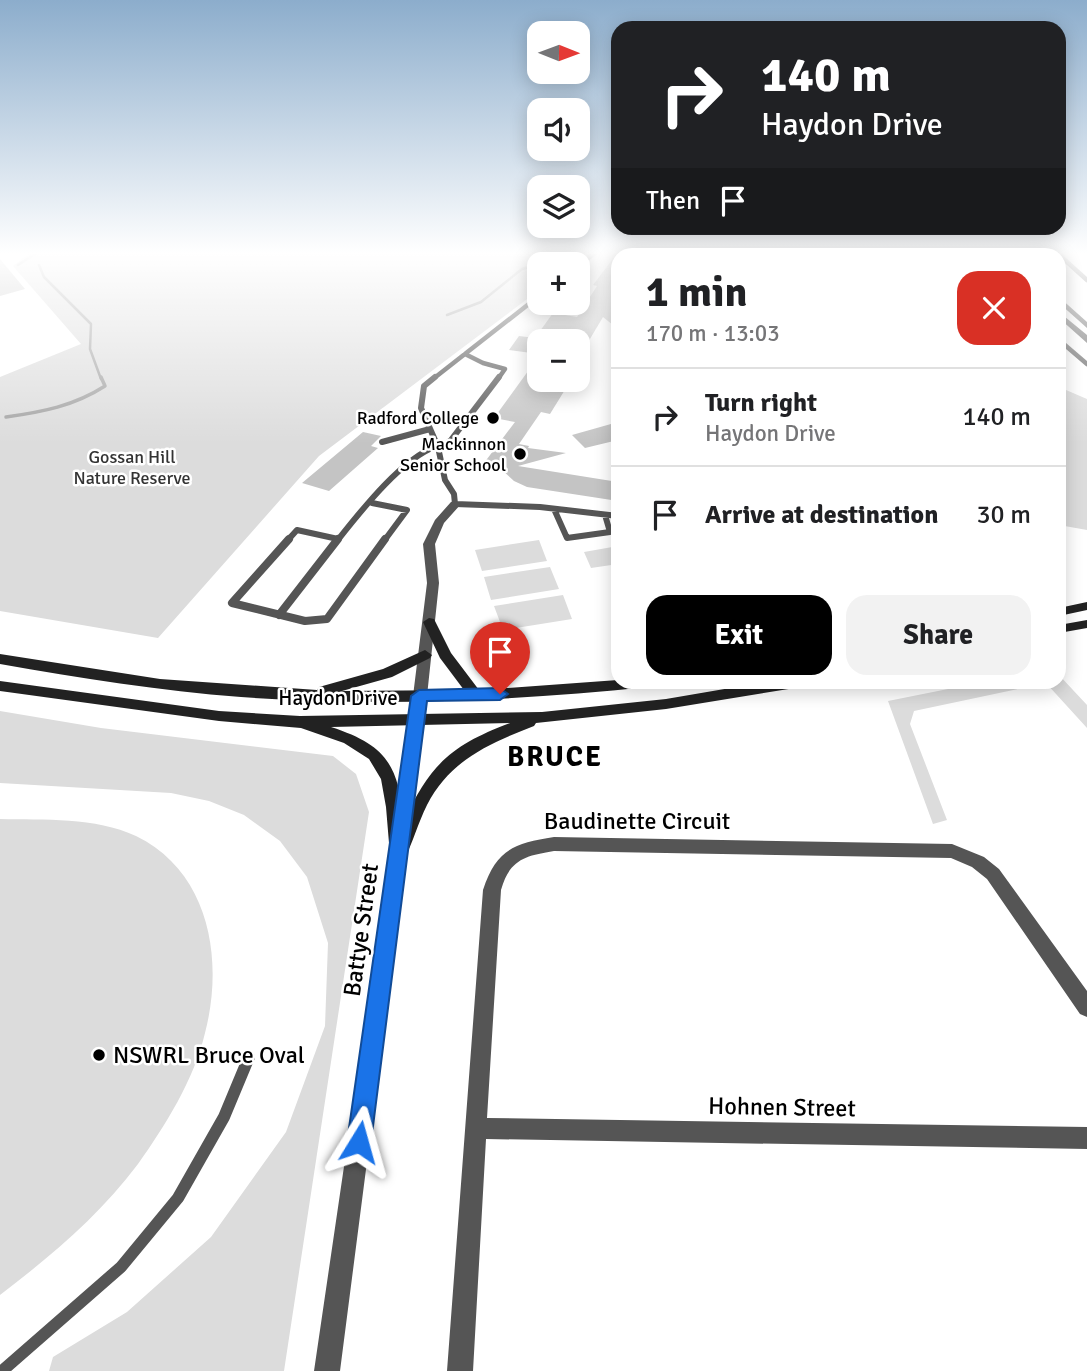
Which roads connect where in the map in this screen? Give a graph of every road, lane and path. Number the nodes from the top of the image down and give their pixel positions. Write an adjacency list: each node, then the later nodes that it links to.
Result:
1 (514, 316): 5 (lane)
2 (1066, 320): 3 (street)
3 (1087, 340)
4 (1066, 346): 6 (lane)
5 (465, 354): 7 (lane); 9 (lane)
6 (1087, 364)
7 (430, 429): 8 (lane); 9 (lane)
8 (382, 442)
9 (438, 448): 10 (lane); 11 (lane)
10 (372, 503): 15 (lane); 18 (lane)
11 (455, 504): 12 (lane); 19 (street, Battye Street)
12 (554, 509): 13 (lane); 13 (lane)
13 (606, 515): 14 (lane)
14 (611, 515)
15 (338, 539): 18 (lane); 18 (lane)
16 (1087, 606): 17 (main road)
17 (1066, 610)
18 (279, 615)
19 (429, 622): 22 (street, Battye Street); 29 (main road)
20 (1087, 624): 21 (main road)
21 (1066, 628)
22 (425, 655): 27 (main road); 28 (street, Battye Street)
23 (0, 659): 27 (main road, Haydon Drive)
24 (611, 685): 29 (main road, Haydon Drive)
25 (0, 686): 32 (main road, Haydon Drive)
26 (759, 689): 30 (main road, Haydon Drive)
27 (306, 696): 28 (main road, Haydon Drive)
28 (419, 696): 29 (main road, Haydon Drive); 31 (street, Battye Street)
29 (476, 696)
30 (542, 717): 31 (main road, Haydon Drive); 33 (main road)
31 (416, 719): 32 (main road, Haydon Drive); 33 (street, Battye Street)
32 (300, 722): 33 (main road)
33 (398, 855): 39 (street, Battye Street)
34 (1087, 1007): 36 (street, Baudinette Circuit)
35 (249, 1057): 38 (lane)
36 (476, 1128): 37 (street, Hohnen Street); 40 (street, Baudinette Circuit)
37 (1087, 1138)
38 (2, 1371)
39 (327, 1371)
40 (460, 1371)

